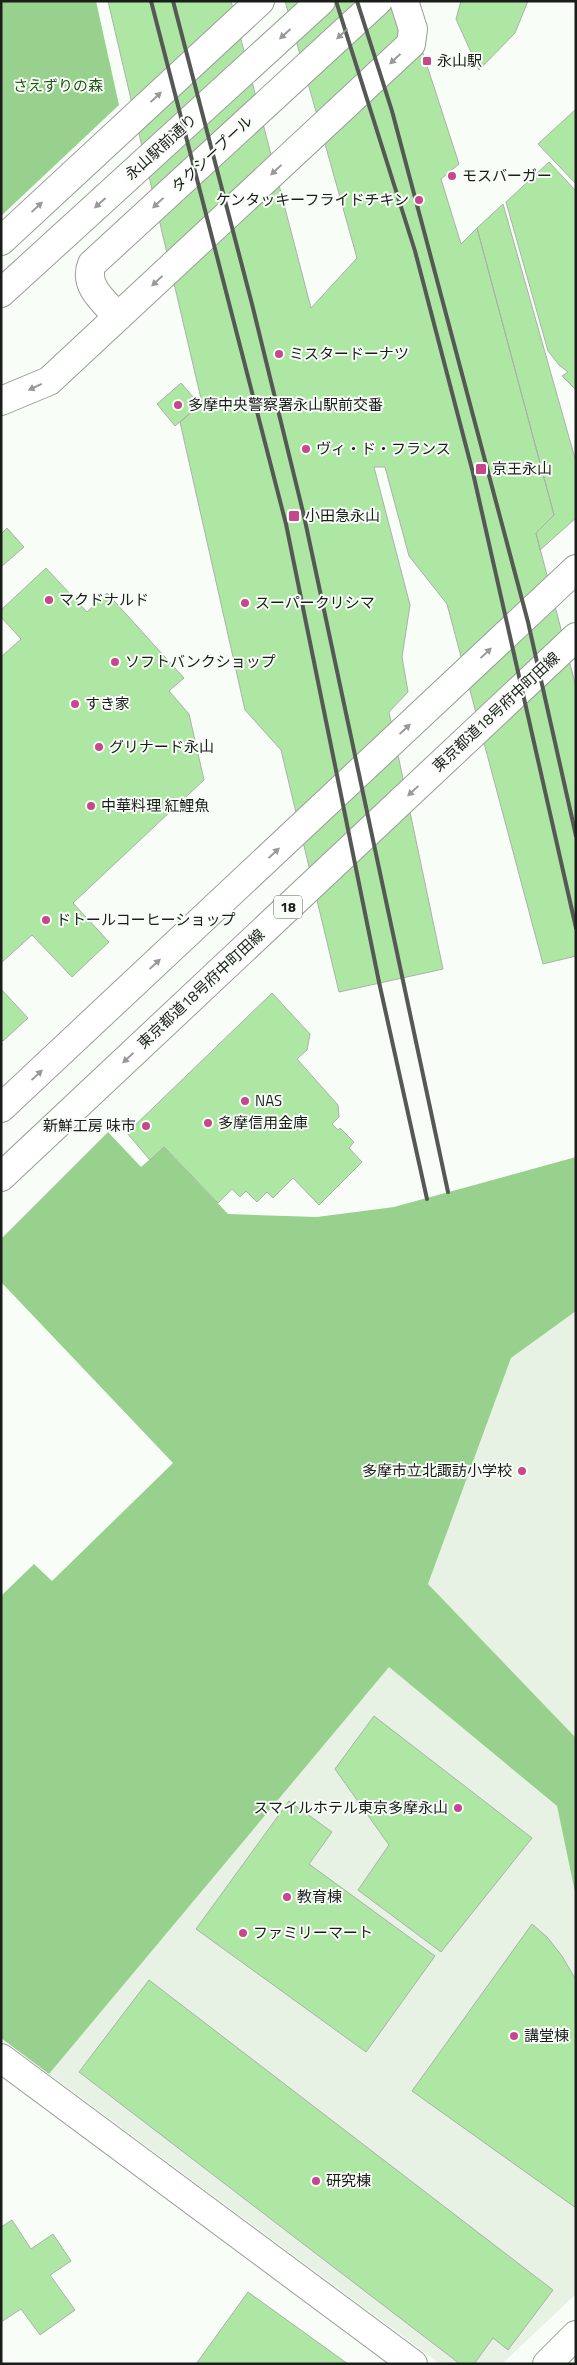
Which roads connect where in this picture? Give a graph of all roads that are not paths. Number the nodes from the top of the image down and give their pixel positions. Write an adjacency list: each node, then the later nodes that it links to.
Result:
1 (260, 1): 5 (main road, one-way to 1)
2 (321, 1): 6 (main road, 永山駅前通り, one-way to 6)
3 (378, 1): 7 (main road, タクシープール, one-way to 7)
4 (404, 1): 7 (main road, one-way to 7)
5 (1, 240)
6 (1, 293)
7 (118, 317): 8 (main road, one-way to 8)
8 (1, 401)
9 (576, 569): 11 (main road, one-way to 9)
10 (576, 637): 12 (main road, 東京都道18号府中町田線 / 18, one-way to 12)
11 (1, 1108)
12 (1, 1177)
13 (1, 2058): 15 (main road)
14 (576, 2335): 16 (main road)
15 (413, 2364)
16 (547, 2364)

